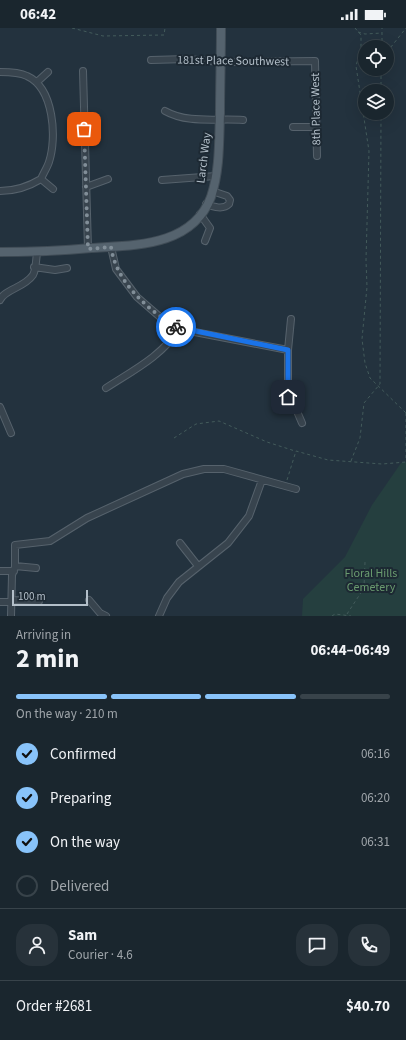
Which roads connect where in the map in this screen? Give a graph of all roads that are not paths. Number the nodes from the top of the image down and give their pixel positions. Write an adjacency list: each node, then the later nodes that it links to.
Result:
1 (221, 28): 4 (main road, Larch Way)
2 (151, 60): 4 (street, 181st Place Southwest)
3 (315, 61): 4 (street, 181st Place Southwest); 13 (street, 8th Place West)
4 (221, 62): 10 (main road, Larch Way)
5 (83, 71): 19 (street)
6 (0, 72): 8 (street)
7 (48, 72): 8 (street)
8 (37, 82): 16 (street)
9 (165, 111): 10 (street)
10 (220, 119): 11 (street); 15 (main road, Larch Way)
11 (243, 120)
12 (293, 126): 13 (street)
13 (316, 127): 14 (street, 8th Place West)
14 (317, 156)
15 (216, 176): 18 (street); 22 (main road, Larch Way)
16 (41, 179): 20 (street); 21 (street)
17 (108, 180): 19 (street)
18 (162, 180)
19 (86, 187): 27 (street)
20 (53, 189)
21 (0, 191)
22 (212, 191): 23 (main road, Larch Way); 23 (street)
23 (206, 204): 24 (main road, Larch Way)
24 (200, 214): 25 (street); 26 (main road, Larch Way)
25 (205, 241)
26 (111, 247): 27 (main road, Larch Way); 34 (street)
27 (88, 249): 29 (main road, Larch Way)
28 (0, 252): 29 (main road, Larch Way)
29 (37, 253): 30 (street)
30 (34, 268): 31 (street); 32 (street)
31 (67, 268)
32 (0, 300)
33 (291, 319): 35 (street)
34 (179, 329): 35 (street); 36 (street)
35 (288, 350): 38 (street)
36 (106, 388)
37 (0, 407): 39 (street)
38 (302, 423)
39 (11, 433)
40 (262, 480): 41 (street); 43 (street); 44 (street)
41 (296, 489)
42 (180, 543): 43 (street)
43 (198, 566): 53 (street)
44 (14, 568): 45 (street); 46 (street); 48 (street)
45 (36, 568)
46 (0, 571)
47 (89, 600): 52 (street)
48 (11, 601): 49 (street); 50 (street); 51 (street)
49 (39, 601)
50 (0, 602)
51 (11, 616)
52 (106, 616)
53 (159, 616)

